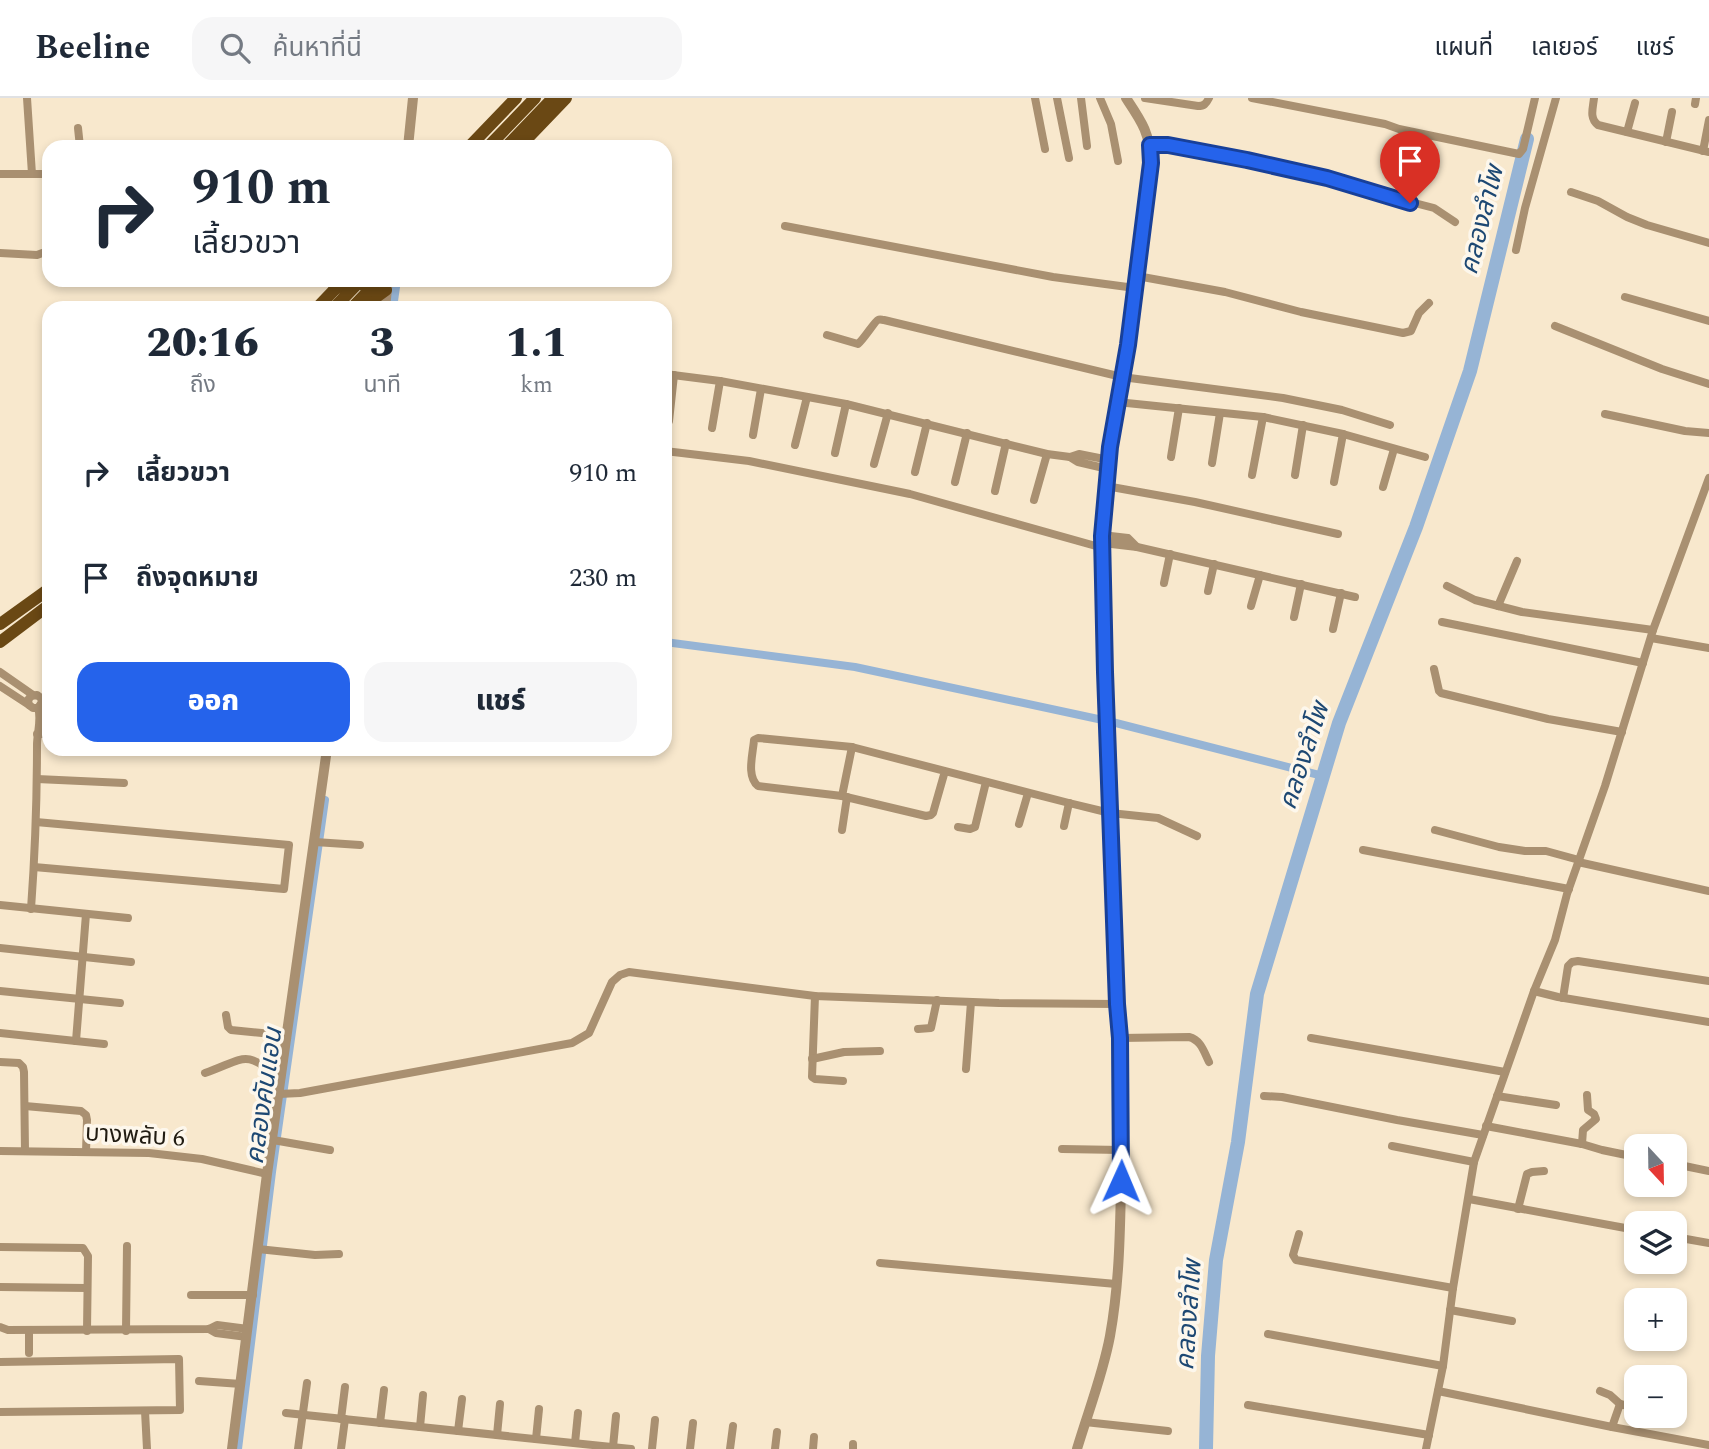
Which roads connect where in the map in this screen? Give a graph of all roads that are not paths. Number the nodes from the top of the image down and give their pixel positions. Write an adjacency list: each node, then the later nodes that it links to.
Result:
1 (27, 98): 37 (street)
2 (413, 98): 24 (street)
3 (516, 98): 25 (main road)
4 (535, 98): 26 (main road)
5 (553, 98): 27 (main road)
6 (566, 98): 28 (main road)
7 (1035, 98): 32 (street)
8 (1057, 98): 34 (street)
9 (1081, 98): 31 (street)
10 (1100, 98): 35 (street)
11 (1126, 98): 30 (street)
12 (1145, 98): 13 (street)
13 (1209, 98)
14 (1252, 98): 15 (street)
15 (1535, 98)
16 (1556, 98): 43 (street)
17 (1594, 98): 22 (street)
18 (1635, 103): 22 (street)
19 (1672, 112): 29 (street)
20 (1709, 120): 33 (street)
21 (78, 128): 23 (street)
22 (1627, 132): 29 (street)
23 (79, 140)
24 (409, 140)
25 (476, 140)
26 (495, 140)
27 (513, 140)
28 (526, 140)
29 (1666, 142): 33 (street)
30 (1150, 145): 40 (street); 46 (street)
31 (1087, 146)
32 (1045, 149)
33 (1706, 151)
34 (1069, 158)
35 (1118, 160)
36 (0, 174): 37 (street)
37 (32, 174): 38 (street)
38 (42, 174)
39 (1571, 192): 42 (street)
40 (1455, 222)
41 (785, 226): 52 (street)
42 (1709, 243)
43 (1516, 250)
44 (0, 253): 45 (street)
45 (42, 253)
46 (1138, 276): 52 (street); 59 (street)
47 (337, 287): 53 (main road)
48 (339, 287): 53 (main road)
49 (354, 287): 56 (main road)
50 (380, 287): 57 (main road)
51 (381, 287): 58 (main road)
52 (1135, 288): 64 (street)
53 (334, 290): 55 (main road)
54 (1625, 297): 60 (street)
55 (324, 301)
56 (341, 301)
57 (361, 301)
58 (369, 301)
59 (1429, 303)
60 (1709, 321)
61 (1555, 326): 66 (street)
62 (827, 335): 64 (street)
63 (672, 375): 65 (street)
64 (1122, 377): 69 (street); 78 (street)
65 (720, 382): 67 (street); 79 (street)
66 (1709, 384)
67 (761, 389): 68 (street); 83 (street)
68 (807, 397): 70 (street); 85 (street)
69 (1117, 402): 71 (street); 94 (street)
70 (846, 404): 73 (street); 88 (street)
71 (1180, 408): 72 (street); 90 (street)
72 (1220, 413): 75 (street); 92 (street)
73 (888, 414): 76 (street); 93 (street)
74 (1605, 414): 81 (street)
75 (1263, 417): 77 (street); 96 (street)
76 (927, 424): 80 (street); 95 (street)
77 (1303, 425): 82 (street); 97 (street)
78 (1390, 425)
79 (712, 428)
80 (967, 433): 84 (street); 99 (street)
81 (1709, 433)
82 (1343, 434): 86 (street); 100 (street)
83 (753, 435)
84 (1006, 443): 89 (street); 103 (street)
85 (795, 445)
86 (1394, 449): 91 (street); 102 (street)
87 (672, 452): 106 (street)
88 (835, 453)
89 (1047, 454): 94 (street); 104 (street)
90 (1171, 457)
91 (1425, 457)
92 (1212, 463)
93 (874, 464)
94 (1108, 464): 101 (street)
95 (915, 472)
96 (1252, 475)
97 (1295, 475)
98 (1709, 478): 125 (street)
99 (955, 482)
100 (1334, 482)
101 (1106, 486): 105 (street); 106 (street)
102 (1383, 487)
103 (995, 491)
104 (1034, 500)
105 (1338, 534)
106 (1103, 542): 107 (street); 147 (street)
107 (1170, 554): 109 (street); 111 (street)
108 (1517, 561): 119 (street)
109 (1214, 564): 110 (street); 114 (street)
110 (1260, 575): 112 (street); 118 (street)
111 (1164, 583)
112 (1301, 584): 115 (street); 121 (street)
113 (1447, 586): 119 (street)
114 (1208, 591)
115 (1341, 593): 117 (street); 124 (street)
116 (42, 594): 123 (main road)
117 (1355, 597)
118 (1251, 606)
119 (1498, 606): 125 (street)
120 (42, 610): 126 (main road)
121 (1294, 617)
122 (1442, 622): 128 (street)
123 (0, 624)
124 (1333, 629)
125 (1652, 634): 127 (street); 128 (street)
126 (0, 642)
127 (1709, 648)
128 (1643, 663): 135 (street)
129 (1434, 669): 135 (street)
130 (0, 672): 132 (street)
131 (0, 686): 133 (street)
132 (33, 695): 133 (street); 134 (street)
133 (29, 705): 134 (street)
134 (38, 708): 136 (street)
135 (1622, 732): 158 (street)
136 (37, 734): 137 (street); 141 (street)
137 (42, 734)
138 (852, 747): 140 (street); 145 (street); 145 (street)
139 (326, 756): 155 (street)
140 (945, 771): 142 (street); 145 (street)
141 (37, 779): 143 (street); 148 (street)
142 (986, 782): 144 (street); 151 (street)
143 (124, 783)
144 (1028, 793): 146 (street); 149 (street)
145 (844, 796): 152 (street)
146 (1069, 803): 147 (street); 150 (street)
147 (1110, 813): 154 (street); 178 (street)
148 (36, 822): 159 (street); 159 (street)
149 (1019, 824)
150 (1064, 826)
151 (958, 827)
152 (842, 830)
153 (1434, 830): 158 (street)
154 (1197, 836)
155 (316, 842): 156 (street); 185 (street)
156 (360, 845)
157 (1363, 850): 160 (street)
158 (1579, 861): 160 (street); 161 (street)
159 (34, 867): 163 (street)
160 (1569, 888): 171 (street)
161 (1709, 891)
162 (0, 905): 163 (street)
163 (31, 909): 164 (street)
164 (86, 914): 165 (street); 167 (street)
165 (128, 918)
166 (0, 948): 167 (street)
167 (82, 956): 168 (street); 174 (street)
168 (131, 962)
169 (1709, 981): 173 (street)
170 (0, 991): 174 (street)
171 (1534, 991): 173 (street); 193 (street)
172 (815, 996): 175 (street); 189 (street); 197 (street)
173 (1563, 998): 180 (street)
174 (79, 999): 177 (street); 186 (street)
175 (937, 1000): 176 (street); 181 (street)
176 (971, 1002): 178 (street); 192 (street)
177 (120, 1003)
178 (1117, 1004): 183 (street)
179 (226, 1015): 185 (street)
180 (1709, 1021)
181 (918, 1028)
182 (0, 1033): 186 (street)
183 (1120, 1038): 191 (street); 210 (street)
184 (1311, 1038): 193 (street)
185 (287, 1039): 195 (street)
186 (76, 1041): 187 (street)
187 (104, 1044)
188 (880, 1051): 189 (street)
189 (812, 1059): 196 (street)
190 (0, 1062): 202 (street)
191 (1209, 1062)
192 (966, 1069)
193 (1505, 1072): 200 (street)
194 (205, 1073): 195 (street)
195 (281, 1078): 197 (street)
196 (843, 1081)
197 (280, 1094): 205 (street)
198 (1587, 1095): 206 (street)
199 (1265, 1096): 204 (street)
200 (1497, 1096): 201 (street); 203 (street)
201 (1556, 1105)
202 (25, 1106): 212 (street); 213 (street)
203 (1486, 1126): 204 (street); 206 (street)
204 (1483, 1135): 215 (street)
205 (274, 1140): 209 (street); 219 (street)
206 (1582, 1144): 214 (street)
207 (1392, 1146): 215 (street)
208 (1062, 1149): 210 (street)
209 (330, 1150)
210 (1121, 1150): 231 (street)
211 (0, 1151): 212 (street, บางพลับ 6)
212 (24, 1151): 213 (street, บางพลับ 6)
213 (86, 1152): 219 (street, บางพลับ 6)
214 (1624, 1155)
215 (1474, 1162): 220 (street)
216 (1687, 1166): 218 (street)
217 (1544, 1171): 221 (street)
218 (1709, 1171)
219 (267, 1174): 228 (street)
220 (1469, 1199): 221 (street); 234 (street)
221 (1518, 1209): 222 (street)
222 (1624, 1228)
223 (1299, 1234): 234 (street)
224 (1687, 1239): 225 (street)
225 (1709, 1243)
226 (127, 1246): 242 (street)
227 (0, 1247): 233 (street)
228 (260, 1249): 229 (street); 236 (street)
229 (339, 1254)
230 (880, 1263): 231 (street)
231 (1116, 1284): 270 (street)
232 (0, 1287): 233 (street)
233 (87, 1288): 241 (street)
234 (1453, 1288): 237 (street)
235 (191, 1294): 236 (street)
236 (253, 1296): 243 (street)
237 (1450, 1310): 238 (street); 247 (street)
238 (1512, 1321)
239 (0, 1327): 240 (street)
240 (29, 1330): 241 (street); 245 (street)
241 (87, 1331): 242 (street)
242 (126, 1331): 243 (street)
243 (248, 1333): 250 (street)
244 (1268, 1334): 247 (street)
245 (29, 1353)
246 (0, 1362): 262 (street)
247 (1443, 1366): 253 (street)
248 (199, 1381): 250 (street)
249 (307, 1383): 266 (street)
250 (241, 1384): 287 (street)
251 (345, 1387): 268 (street)
252 (384, 1390): 271 (street)
253 (1438, 1391): 275 (street); 280 (street)
254 (1600, 1391): 258 (street)
255 (423, 1395): 274 (street)
256 (462, 1399): 276 (street)
257 (500, 1404): 279 (street)
258 (1620, 1404): 260 (street); 275 (street)
259 (1248, 1405): 280 (street)
260 (1624, 1405)
261 (539, 1409): 282 (street)
262 (145, 1411): 263 (street); 286 (street)
263 (0, 1412)
264 (286, 1413): 266 (street)
265 (578, 1413): 283 (street)
266 (303, 1415): 268 (street); 288 (street)
267 (616, 1416): 285 (street)
268 (343, 1419): 271 (street); 289 (street)
269 (655, 1420): 291 (street)
270 (1084, 1422): 277 (street); 296 (street)
271 (380, 1423): 274 (street)
272 (692, 1423): 292 (street)
273 (733, 1426): 293 (street)
274 (420, 1427): 276 (street)
275 (1612, 1427): 284 (street)
276 (458, 1431): 279 (street)
277 (1168, 1431)
278 (777, 1433): 294 (street)
279 (497, 1435): 282 (street)
280 (1429, 1435): 297 (street)
281 (814, 1437): 295 (street)
282 (536, 1439): 283 (street)
283 (575, 1443): 285 (street)
284 (1709, 1445)
285 (613, 1447): 290 (street)
286 (147, 1449)
287 (232, 1449)
288 (298, 1449)
289 (341, 1449)
290 (631, 1449)
291 (652, 1449)
292 (690, 1449)
293 (730, 1449)
294 (775, 1449)
295 (813, 1449)
296 (1077, 1449)
297 (1426, 1449)

